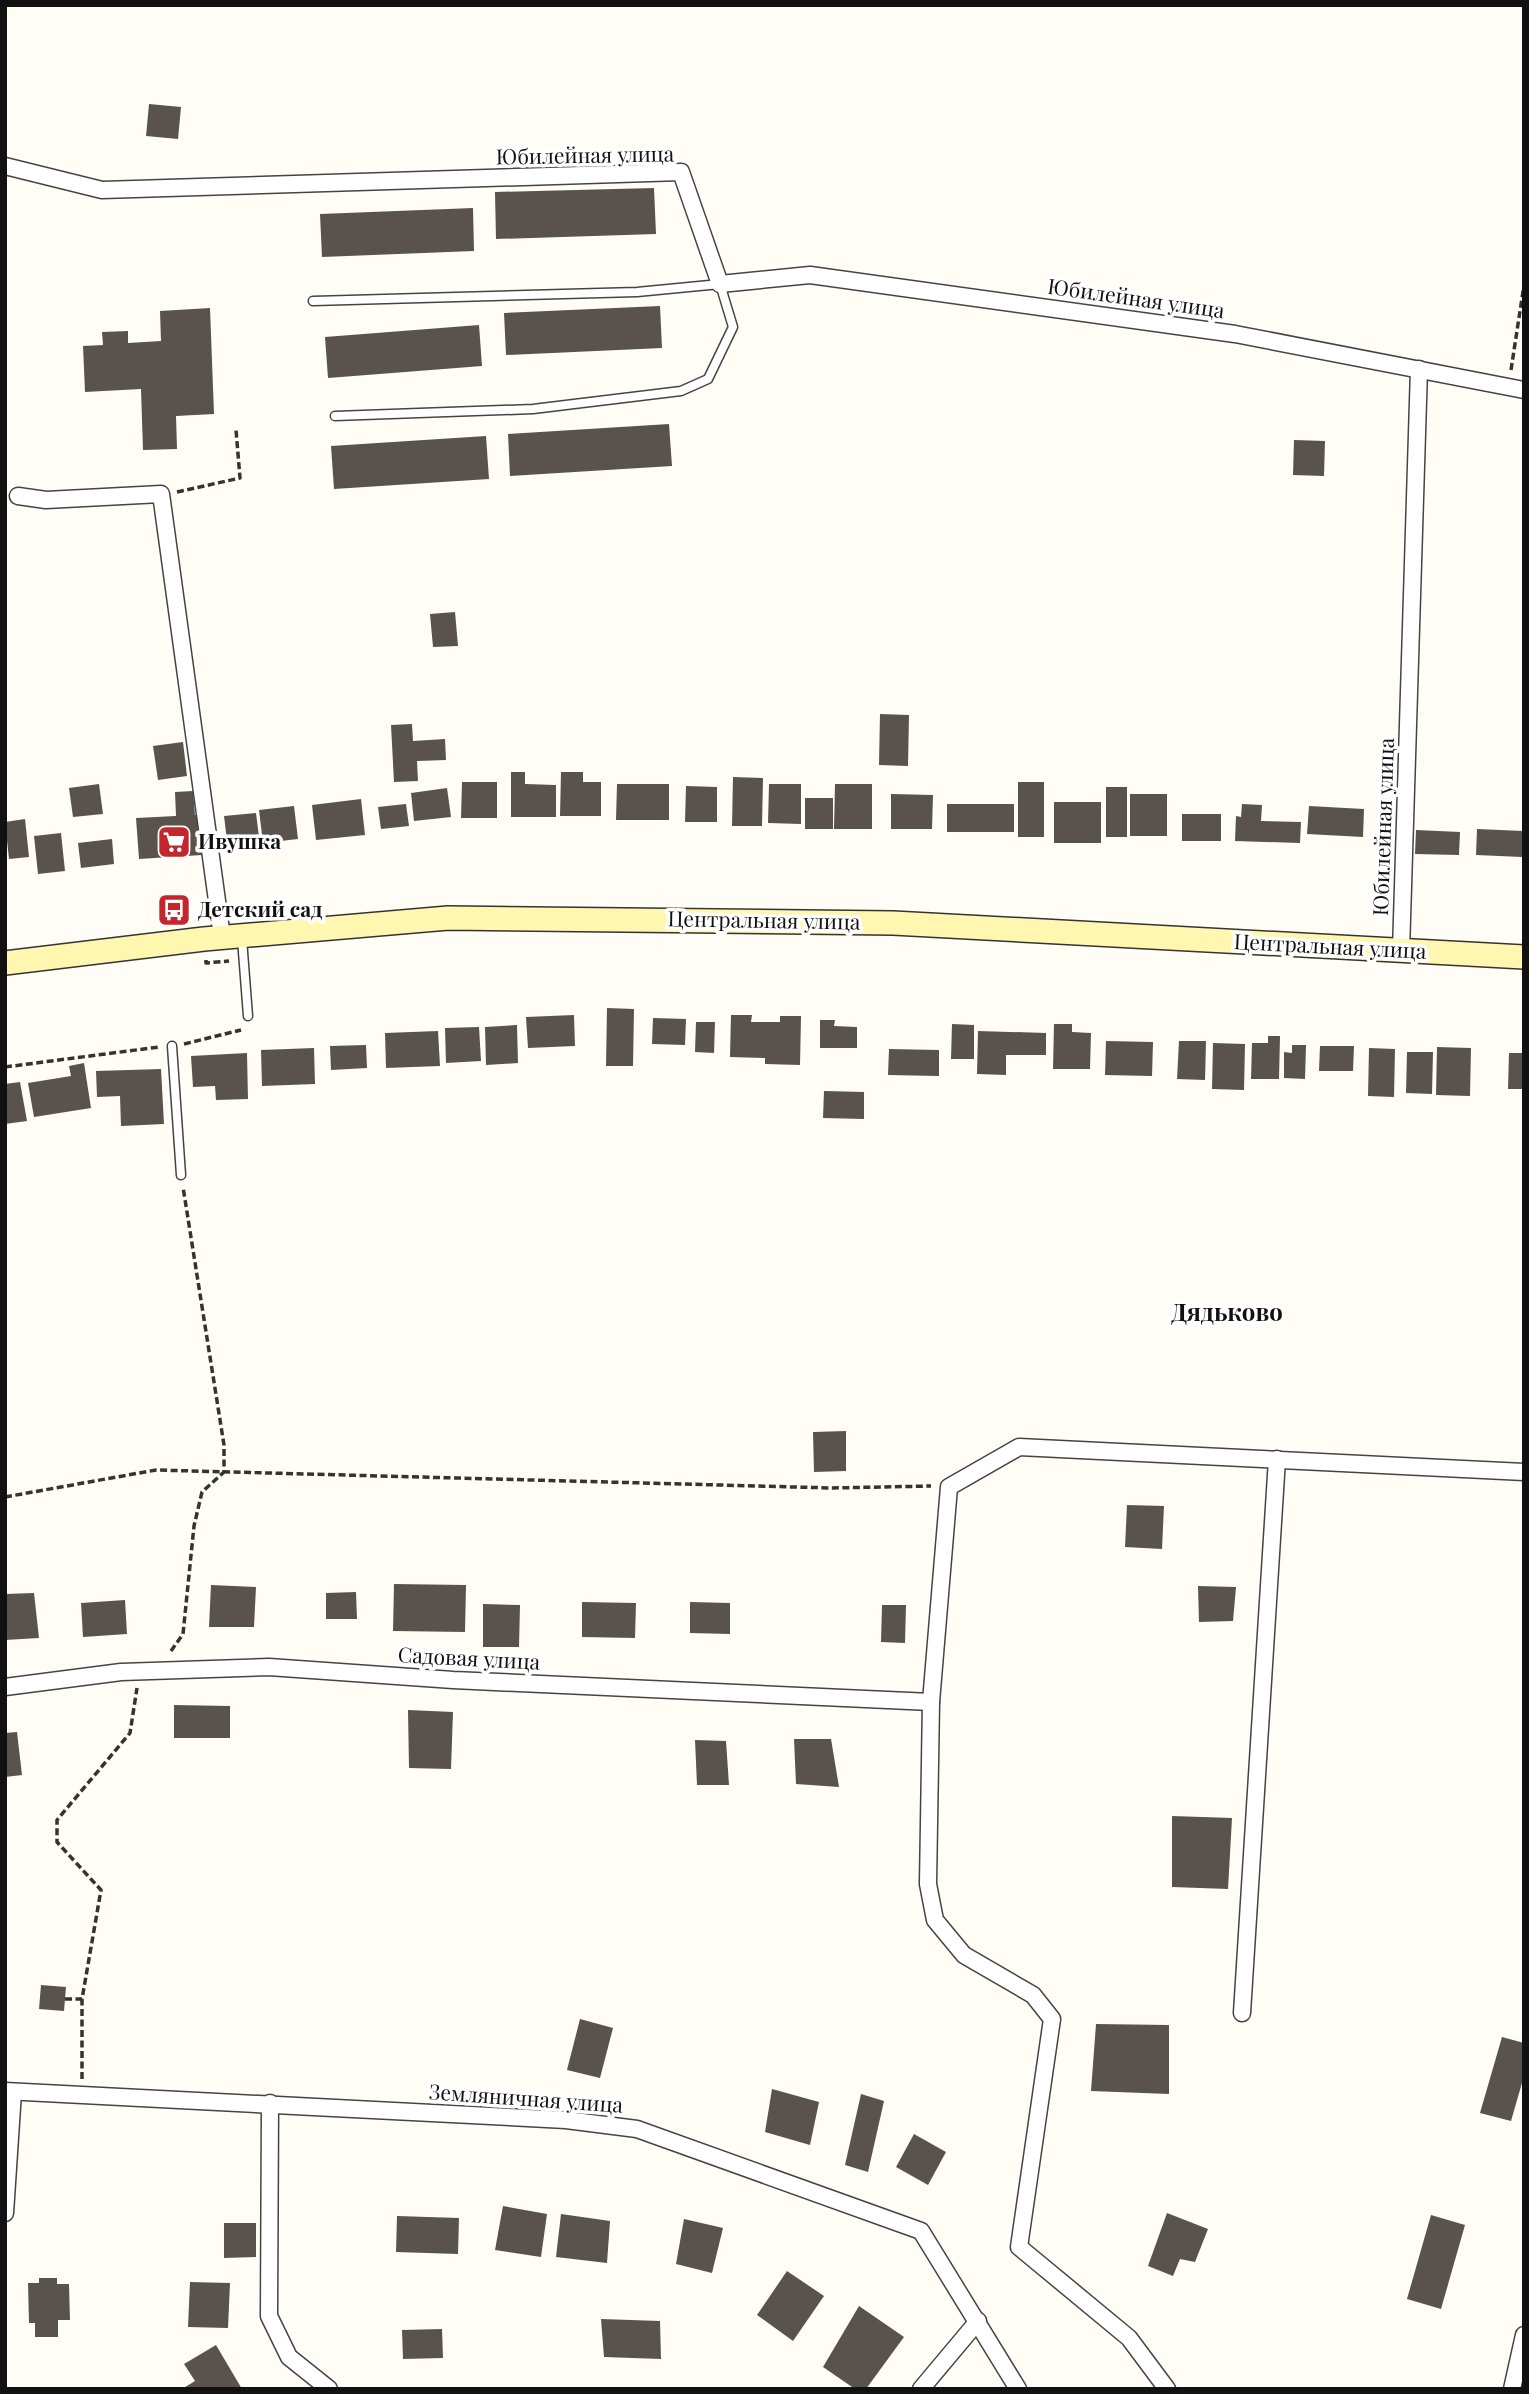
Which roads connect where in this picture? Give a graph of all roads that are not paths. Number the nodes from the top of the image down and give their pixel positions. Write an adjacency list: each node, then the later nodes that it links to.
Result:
1 (5, 166): 2 (street, Юбилейная улица)
2 (720, 284): 3 (lane); 4 (street, Юбилейная улица); 6 (lane)
3 (313, 301)
4 (1419, 369): 5 (street, Юбилейная улица); 9 (street, Юбилейная улица)
5 (1516, 389)
6 (335, 416)
7 (18, 496): 8 (street)
8 (232, 936): 9 (street, Центральная улица); 11 (street, Центральная улица); 12 (lane)
9 (1401, 951): 10 (street, Центральная улица)
10 (1524, 957)
11 (5, 963)
12 (248, 1016)
13 (172, 1046): 14 (lane)
14 (181, 1175)
15 (1277, 1459): 16 (street); 18 (street); 19 (street)
16 (1524, 1472)
17 (5, 1687): 18 (street, Садовая улица)
18 (931, 1702): 29 (street)
19 (1242, 2013)
20 (9, 2091): 21 (street, Земляничная улица); 22 (street)
21 (270, 2103): 24 (street, Земляничная улица); 26 (street)
22 (6, 2193): 23 (street)
23 (5, 2213)
24 (978, 2321): 27 (street); 28 (street, Земляничная улица)
25 (1524, 2335): 30 (street)
26 (329, 2389)
27 (921, 2389)
28 (1018, 2389)
29 (1167, 2389)
30 (1511, 2389)

